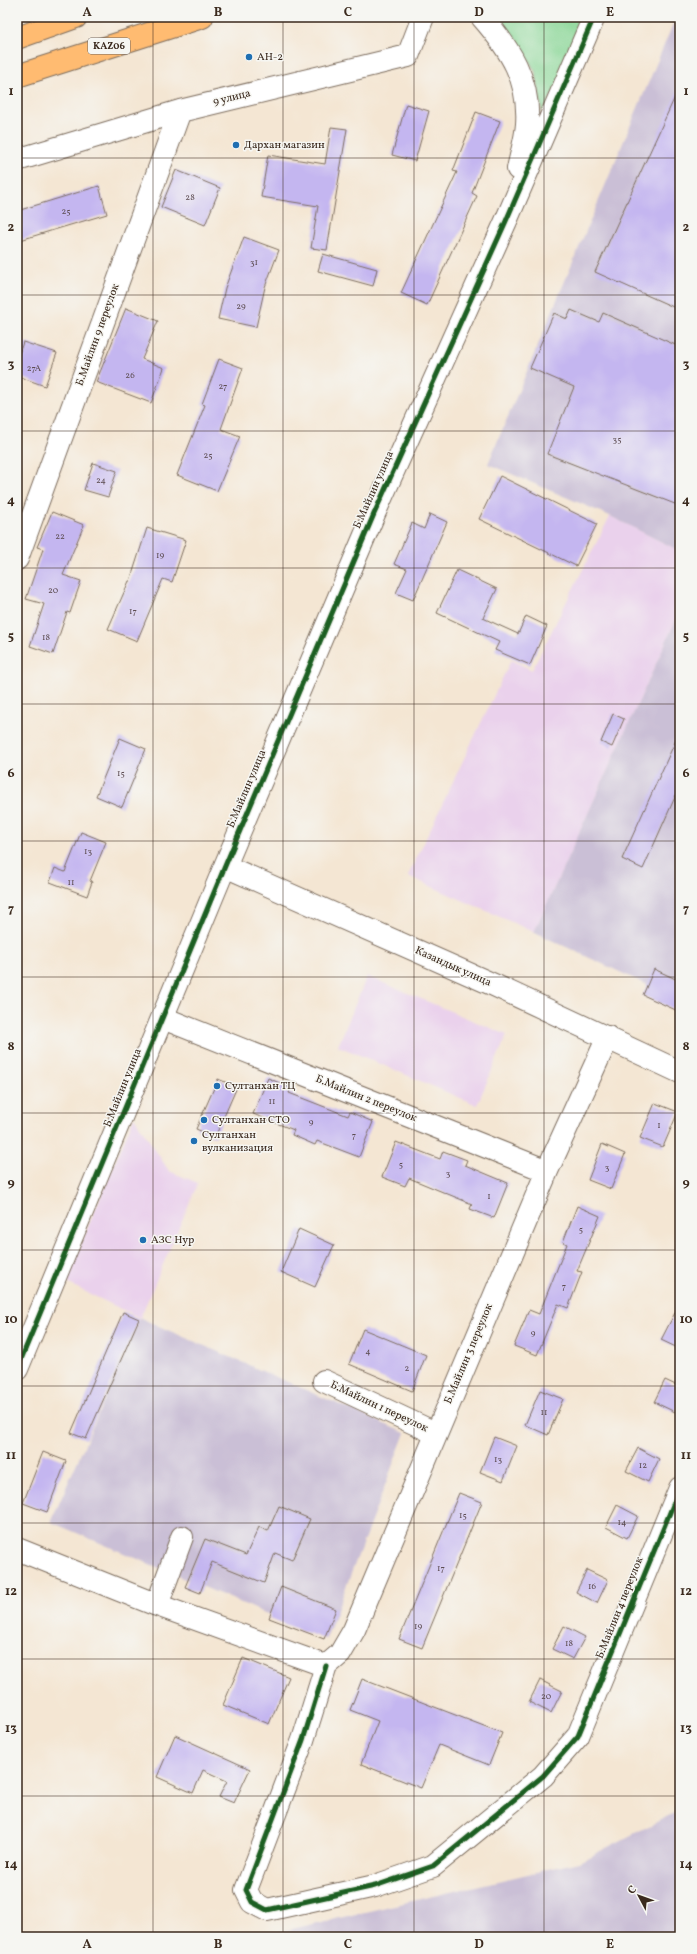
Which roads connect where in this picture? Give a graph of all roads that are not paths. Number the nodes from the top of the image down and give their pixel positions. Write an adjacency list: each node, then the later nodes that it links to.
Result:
1 (76, 17): 6 (highway)
2 (202, 17): 7 (highway, KАZ06)
3 (423, 17): 8 (street, 9 улица)
4 (482, 17): 10 (street)
5 (594, 17): 10 (street)
6 (17, 38)
7 (17, 76)
8 (180, 111): 9 (street, 9 улица); 11 (street, Б.Майлин 9 переулок)
9 (17, 160)
10 (506, 221): 12 (street, Б.Майлин улица)
11 (17, 559)
12 (225, 866): 13 (street, Б.Майлин улица); 14 (street, Казандык улица)
13 (163, 1018): 16 (street, Б.Майлин 2 переулок); 17 (street, Б.Майлин улица)
14 (608, 1037): 15 (street, Казандык улица); 16 (street, Б.Майлин 3 переулок)
15 (680, 1072)
16 (547, 1171): 19 (street, Б.Майлин 3 переулок)
17 (17, 1369)
18 (324, 1381): 19 (street, Б.Майлин 1 переулок)
19 (435, 1433): 24 (street, Б.Майлин 3 переулок)
20 (680, 1488): 24 (street, Б.Майлин 4 переулок)
21 (182, 1537): 23 (street)
22 (17, 1549): 23 (street)
23 (157, 1605): 24 (street)
24 (326, 1666)

